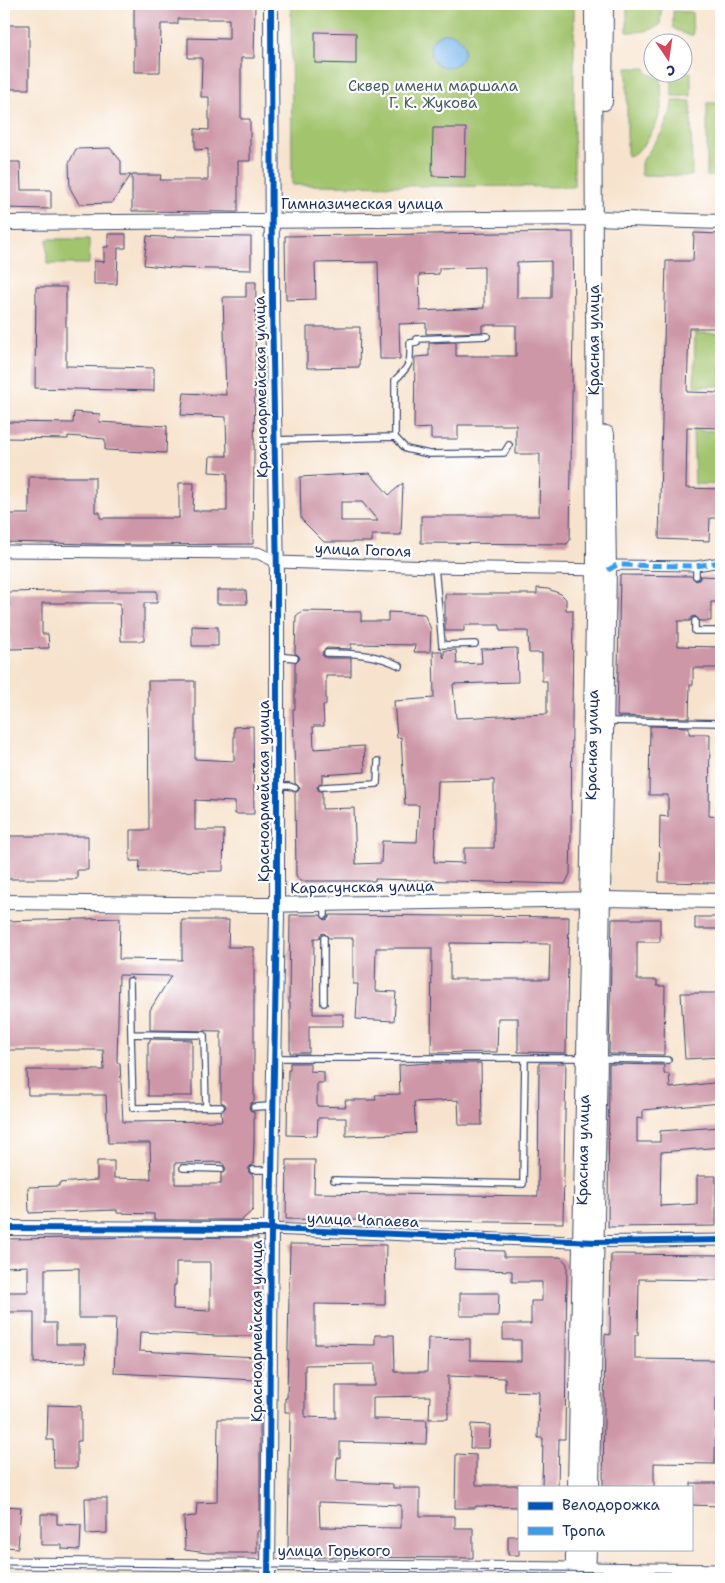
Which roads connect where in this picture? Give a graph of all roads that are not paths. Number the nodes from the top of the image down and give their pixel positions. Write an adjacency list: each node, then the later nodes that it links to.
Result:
1 (271, 4): 5 (street, Красноармейская улица)
2 (593, 4): 4 (main road, Красная улица)
3 (605, 4): 4 (main road, Красная улица)
4 (599, 218): 5 (street, Гимназическая улица); 6 (street, Гимназическая улица); 17 (main road, Красная улица)
5 (272, 221): 7 (street, Гимназическая улица); 10 (street, Красноармейская улица)
6 (721, 222)
7 (4, 223)
8 (487, 336): 9 (lane)
9 (395, 437): 10 (lane); 11 (lane)
10 (275, 440): 13 (street, Красноармейская улица)
11 (509, 445)
12 (4, 551): 13 (street, улица Гоголя)
13 (277, 562): 16 (street, улица Гоголя); 23 (street, Красноармейская улица)
14 (721, 562): 15 (street, улица Гоголя)
15 (696, 566): 17 (street, улица Гоголя); 18 (lane)
16 (435, 567): 17 (street, улица Гоголя); 21 (lane)
17 (602, 570): 26 (main road, Красная улица); 32 (main road, Красная улица)
18 (696, 576)
19 (695, 621): 20 (lane)
20 (721, 631)
21 (475, 644)
22 (327, 653): 25 (lane)
23 (277, 656): 24 (lane); 29 (street, Красноармейская улица)
24 (295, 658)
25 (400, 666)
26 (605, 722): 27 (lane); 32 (main road, Красная улица)
27 (721, 723)
28 (378, 761): 30 (lane)
29 (277, 786): 31 (lane); 35 (street, Красноармейская улица)
30 (322, 787)
31 (295, 788)
32 (595, 899): 33 (street, Карасунская улица); 35 (street, Карасунская улица); 42 (main road, Красная улица)
33 (721, 901)
34 (4, 902): 35 (street, Карасунская улица)
35 (276, 904): 40 (street, Красноармейская улица)
36 (324, 938): 38 (lane)
37 (130, 981): 39 (lane)
38 (324, 1003)
39 (131, 1034): 45 (lane); 45 (lane)
40 (274, 1058): 41 (lane); 44 (street, Красноармейская улица)
41 (525, 1058): 42 (lane); 52 (lane)
42 (592, 1059): 43 (lane); 56 (main road, Красная улица)
43 (668, 1060)
44 (273, 1106): 47 (lane); 51 (street, Красноармейская улица)
45 (206, 1107): 46 (lane)
46 (222, 1107)
47 (254, 1107)
48 (183, 1168): 49 (lane)
49 (221, 1169)
50 (253, 1170): 51 (lane)
51 (272, 1170): 54 (street, Красноармейская улица)
52 (334, 1180)
53 (4, 1228): 54 (street, улица Чапаева)
54 (271, 1229): 56 (street, улица Чапаева); 64 (street, Красноармейская улица)
55 (721, 1240): 56 (street, улица Чапаева)
56 (589, 1242): 57 (main road, Красная улица); 58 (main road, Красная улица)
57 (576, 1486)
58 (590, 1486)
59 (574, 1550): 65 (main road)
60 (588, 1550): 65 (main road)
61 (4, 1562): 64 (street, улица Горького)
62 (721, 1570): 63 (street, улица Горького)
63 (651, 1571): 65 (street, улица Горького)
64 (268, 1572): 65 (street, улица Горького)
65 (581, 1574)

